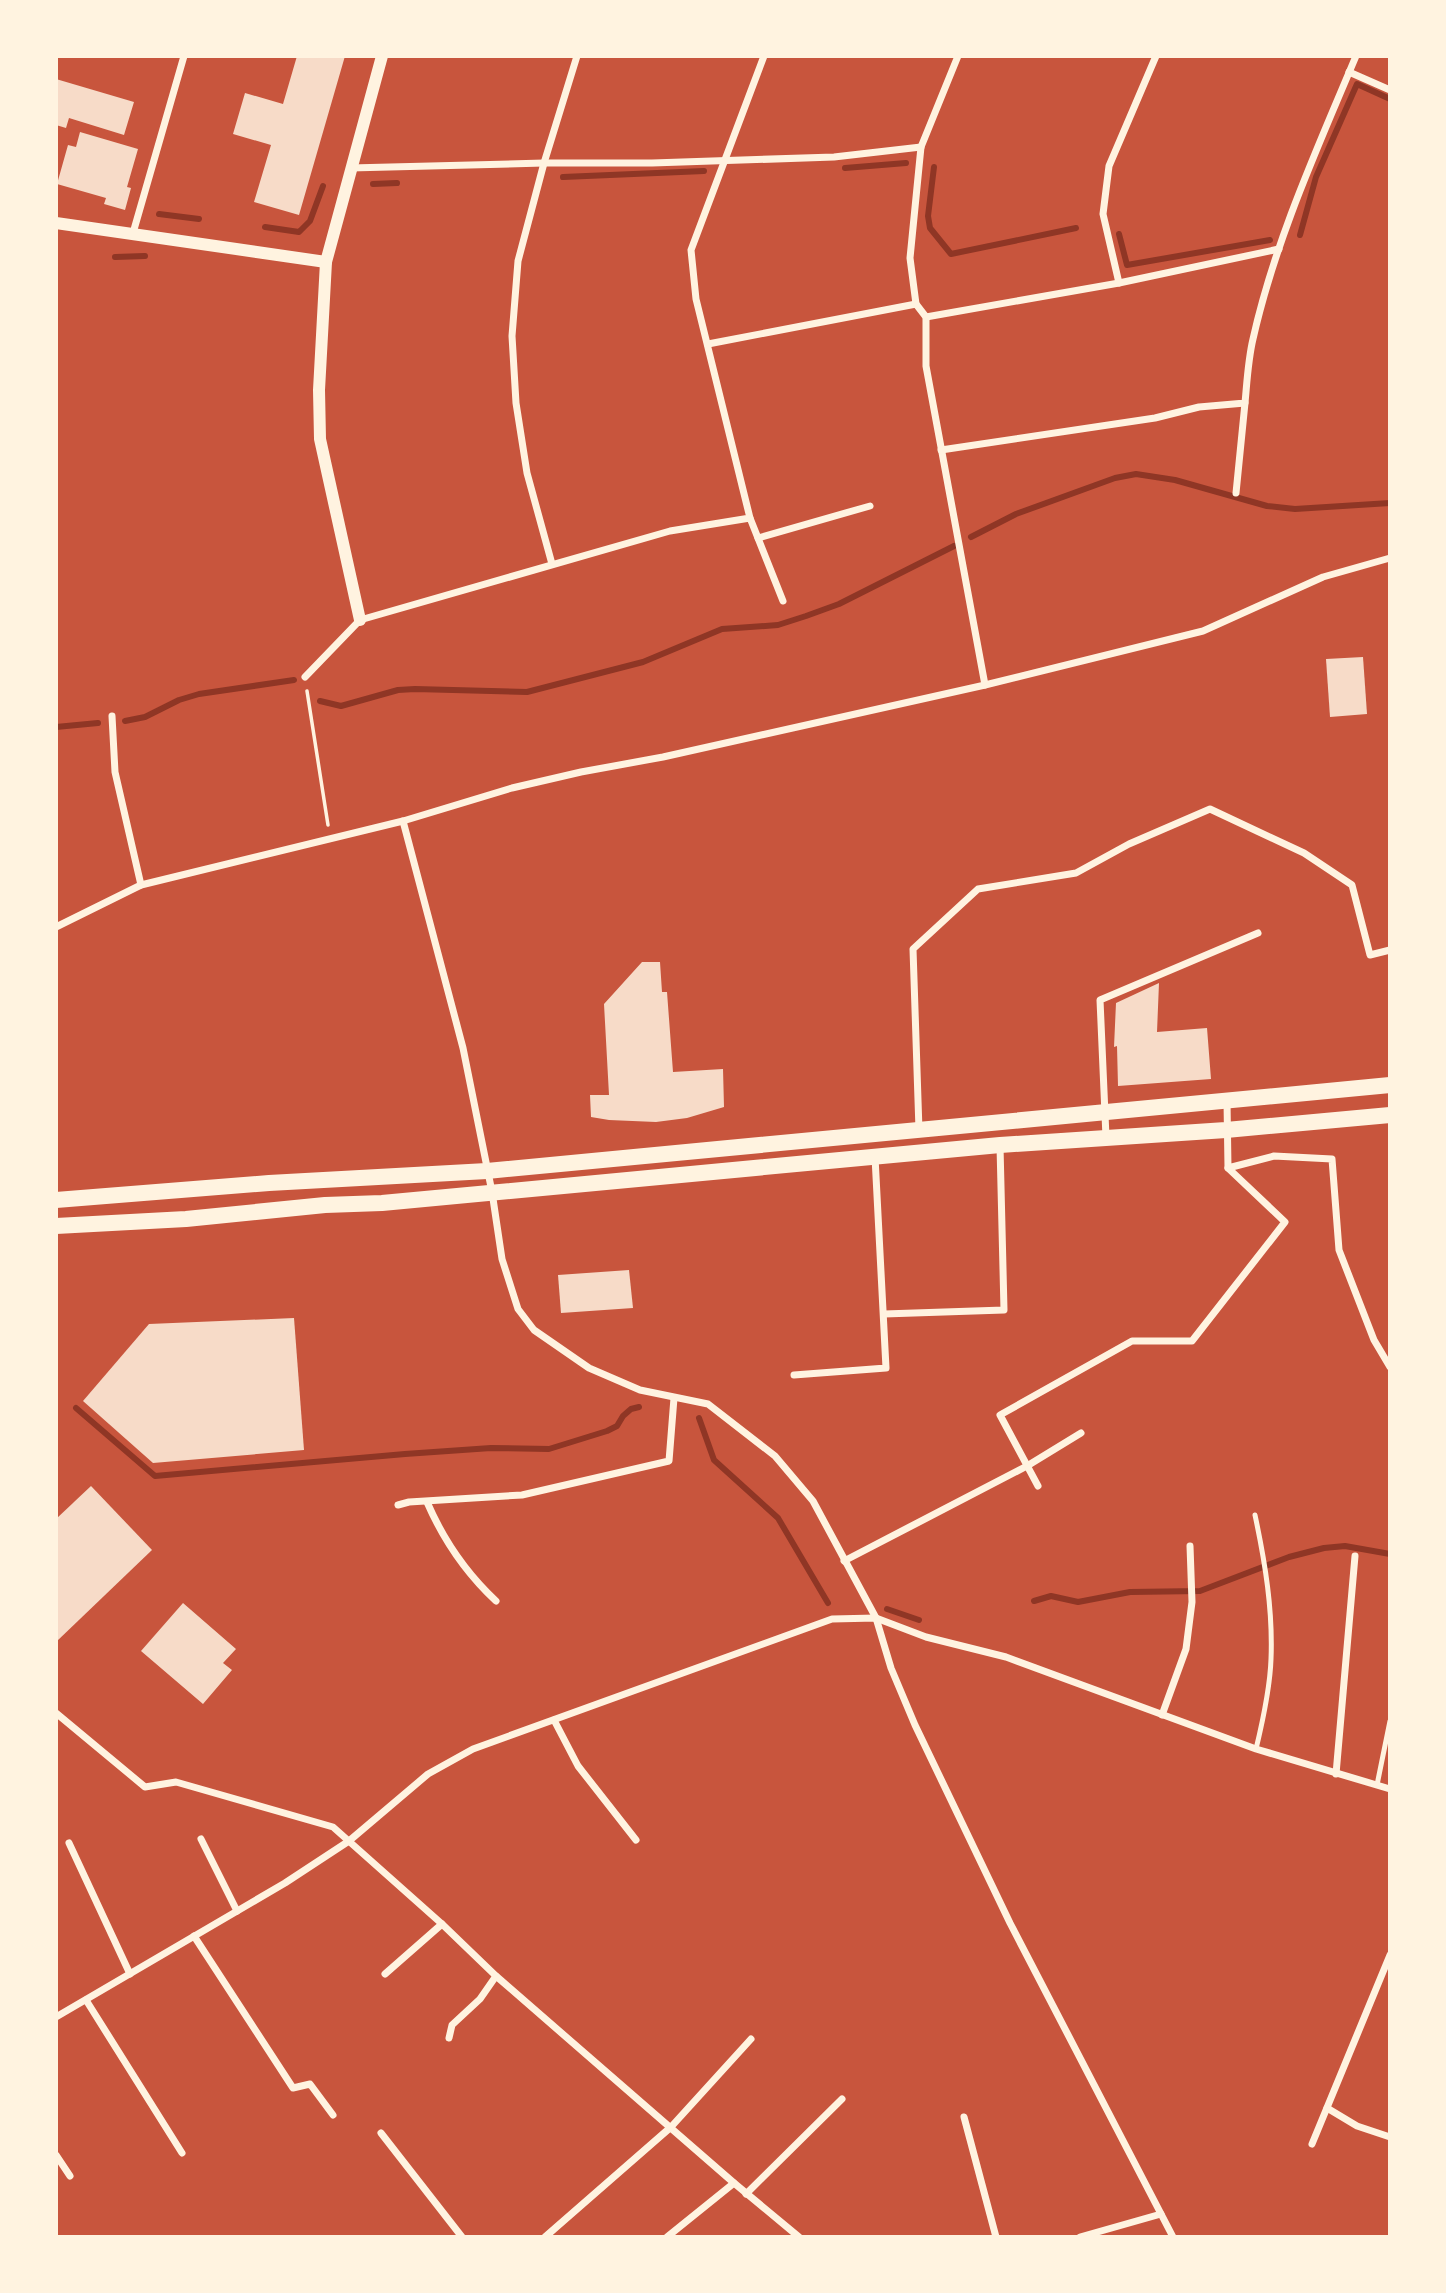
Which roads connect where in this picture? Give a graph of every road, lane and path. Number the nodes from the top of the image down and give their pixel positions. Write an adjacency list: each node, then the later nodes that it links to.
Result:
1 (184, 56): 15 (street)
2 (382, 56): 13 (street)
3 (578, 56): 12 (street)
4 (764, 56): 11 (street)
5 (958, 56): 10 (street)
6 (1156, 56): 18 (street)
7 (1356, 56): 8 (street)
8 (1349, 72): 9 (street); 16 (street)
9 (1390, 90)
10 (921, 147): 11 (street); 19 (street)
11 (727, 161): 12 (street); 21 (street)
12 (544, 163): 13 (street); 29 (street)
13 (349, 168): 17 (street)
14 (56, 223): 15 (street)
15 (133, 233): 17 (street)
16 (1279, 249): 18 (street); 22 (street)
17 (326, 262): 31 (street)
18 (1119, 283): 20 (street)
19 (916, 304): 20 (street); 21 (street)
20 (926, 317): 23 (street)
21 (708, 344): 26 (street)
22 (1245, 403): 23 (street); 24 (street)
23 (941, 450): 33 (street)
24 (1236, 493)
25 (870, 506): 27 (street)
26 (750, 518): 27 (street); 29 (street)
27 (758, 538): 30 (street)
28 (1390, 558): 33 (street)
29 (552, 564): 31 (street)
30 (783, 601)
31 (360, 620): 32 (street)
32 (305, 677): 36 (path)
33 (985, 685): 35 (street)
34 (112, 716): 37 (street)
35 (403, 821): 36 (street); 51 (street)
36 (330, 837): 37 (street)
37 (141, 884): 38 (street)
38 (56, 927)
39 (1258, 933): 43 (street)
40 (1390, 950): 46 (street)
41 (1390, 1085): 42 (main road)
42 (1227, 1101): 43 (main road); 45 (street)
43 (1104, 1113): 46 (main road); 47 (street)
44 (1390, 1115): 45 (main road)
45 (1226, 1130): 47 (main road); 50 (street)
46 (919, 1131): 51 (main road)
47 (1106, 1138): 48 (main road)
48 (1000, 1145): 49 (main road); 55 (street)
49 (875, 1157): 52 (main road); 55 (street)
50 (1228, 1168): 56 (street); 60 (street)
51 (487, 1171): 52 (street); 53 (main road)
52 (492, 1192): 54 (main road); 58 (street)
53 (56, 1200)
54 (56, 1226)
55 (884, 1314): 57 (street)
56 (1390, 1367)
57 (794, 1375)
58 (674, 1398): 62 (street); 67 (street)
59 (1081, 1433): 60 (street)
60 (1027, 1466): 61 (street); 67 (street)
61 (1038, 1486)
62 (427, 1502): 63 (street); 68 (street)
63 (398, 1505)
64 (1255, 1514): 74 (lane)
65 (1190, 1546): 71 (street)
66 (1355, 1556): 75 (street)
67 (844, 1561): 69 (street)
68 (495, 1601)
69 (876, 1618): 71 (street); 72 (street); 106 (street)
70 (56, 1713): 80 (street)
71 (1162, 1715): 74 (street)
72 (554, 1720): 79 (street); 80 (street)
73 (1390, 1721): 76 (lane)
74 (1256, 1749): 75 (street)
75 (1336, 1774): 76 (street)
76 (1377, 1785): 77 (street)
77 (1390, 1789)
78 (201, 1839): 82 (street)
79 (636, 1840)
80 (349, 1841): 82 (street); 83 (street)
81 (69, 1843): 86 (street)
82 (237, 1911): 84 (street)
83 (442, 1924): 87 (street); 88 (street)
84 (194, 1936): 86 (street); 95 (street)
85 (1390, 1955): 94 (street)
86 (130, 1974): 89 (street)
87 (385, 1974)
88 (496, 1976): 91 (street); 97 (street)
89 (86, 2000): 90 (street); 101 (street)
90 (56, 2017)
91 (449, 2038)
92 (751, 2039): 97 (street)
93 (842, 2099): 105 (street)
94 (1327, 2108): 99 (street); 100 (street)
95 (332, 2115)
96 (964, 2117): 111 (street)
97 (671, 2127): 104 (street); 108 (street)
98 (381, 2133): 107 (street)
99 (1390, 2137)
100 (1312, 2144)
101 (182, 2153)
102 (56, 2155): 103 (street)
103 (70, 2176)
104 (734, 2183): 105 (street); 109 (street)
105 (746, 2194): 110 (street)
106 (1161, 2214): 112 (street); 113 (street)
107 (462, 2237)
108 (545, 2237)
109 (667, 2237)
110 (799, 2237)
111 (996, 2237)
112 (1080, 2237)
113 (1173, 2237)

